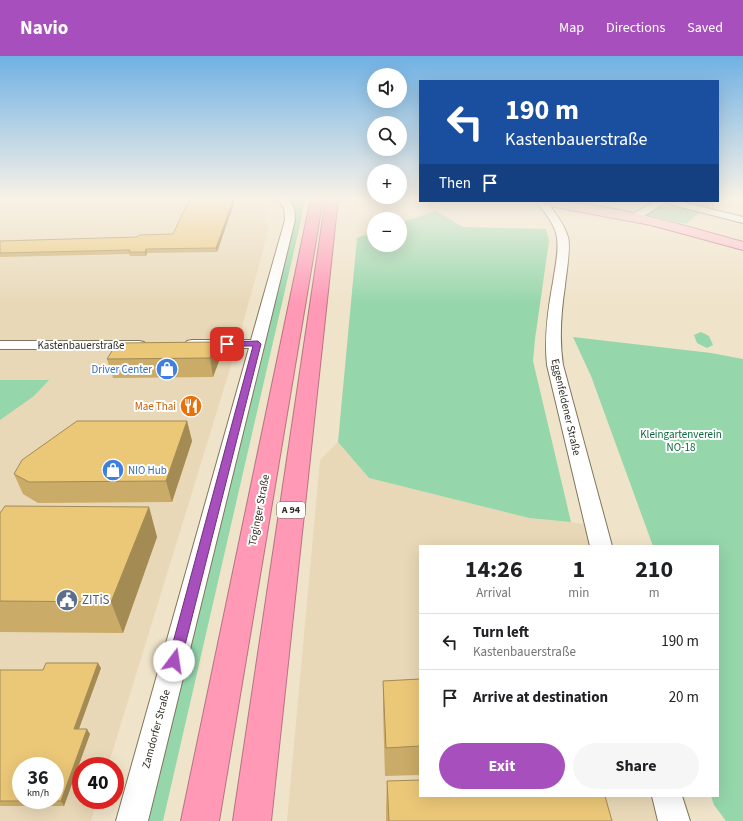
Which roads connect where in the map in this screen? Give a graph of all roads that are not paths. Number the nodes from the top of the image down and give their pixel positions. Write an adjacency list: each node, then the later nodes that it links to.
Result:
1 (286, 234): 9 (street, Zamdorfer Straße)
2 (310, 234): 14 (highway, Töginger Straße)
3 (327, 234): 15 (highway, A 94)
4 (562, 234): 11 (street, Eggenfeldener Straße)
5 (702, 234): 6 (main road)
6 (743, 246)
7 (150, 344): 10 (street, Kastenbauerstraße)
8 (180, 344): 9 (street)
9 (258, 344): 13 (street, Zamdorfer Straße)
10 (0, 345)
11 (601, 545)
12 (667, 797): 16 (street)
13 (132, 821)
14 (200, 821)
15 (252, 821)
16 (674, 821)

